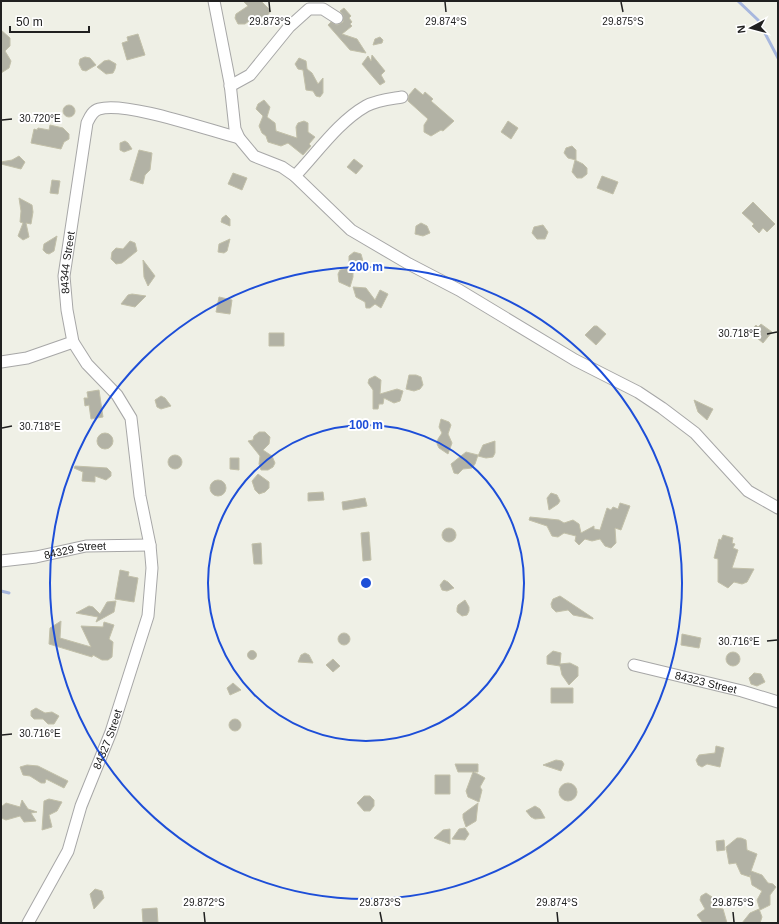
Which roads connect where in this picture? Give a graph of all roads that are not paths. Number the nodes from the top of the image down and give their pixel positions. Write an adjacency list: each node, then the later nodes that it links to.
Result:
1 (214, 1): 3 (street)
2 (337, 18): 3 (street)
3 (230, 86): 5 (street)
4 (402, 97): 6 (street)
5 (239, 138): 6 (street); 7 (street, 84344 Street)
6 (295, 176): 9 (street)
7 (73, 342): 8 (street); 10 (street, 84344 Street)
8 (1, 362)
9 (778, 508)
10 (150, 545): 11 (street, 84329 Street); 14 (street, 84327 Street)
11 (1, 561)
12 (634, 665): 13 (street, 84323 Street)
13 (778, 702)
14 (28, 923)

